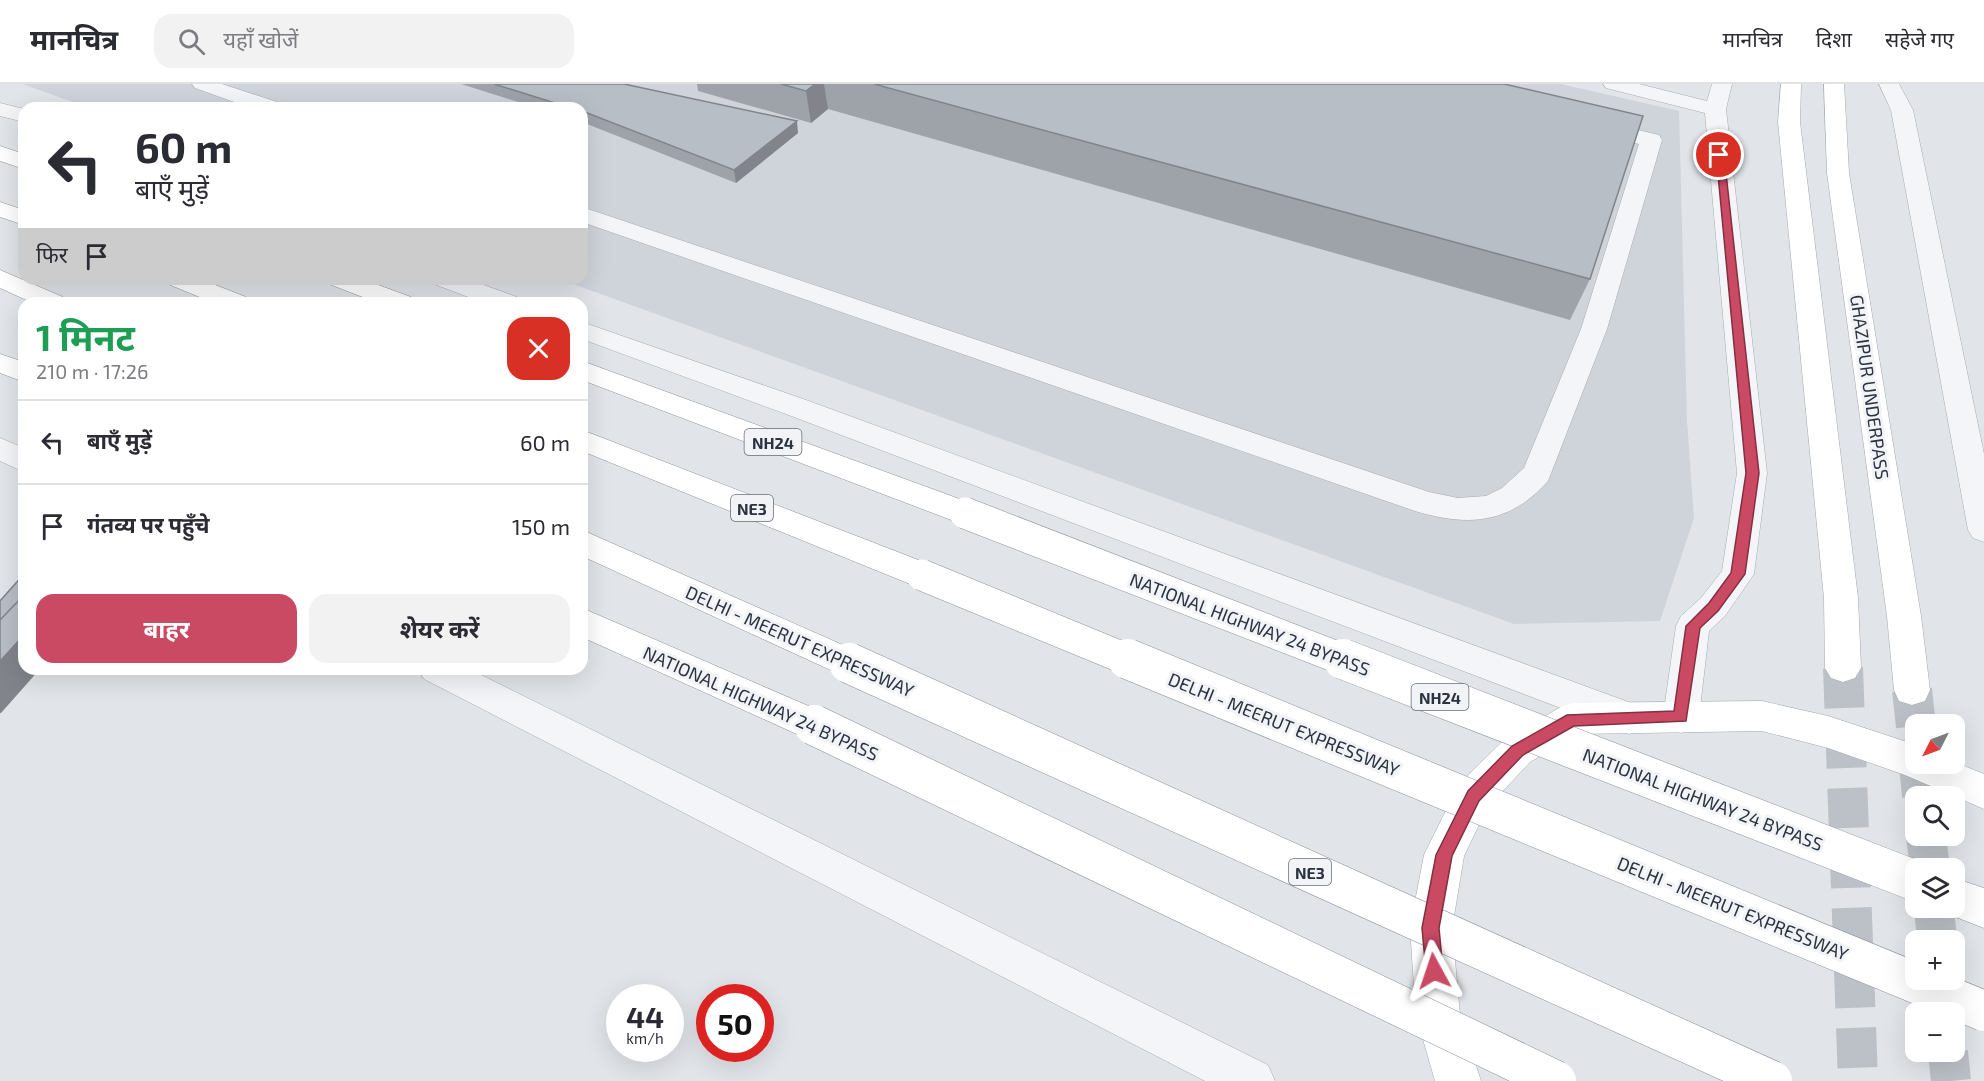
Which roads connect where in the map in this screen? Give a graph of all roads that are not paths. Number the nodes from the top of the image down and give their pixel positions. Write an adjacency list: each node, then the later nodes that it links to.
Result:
1 (202, 84): 7 (street)
2 (1613, 84): 6 (street)
3 (1791, 84): 34 (main road)
4 (1834, 84): 36 (main road, GHAZIPUR UNDERPASS)
5 (1888, 84): 31 (street)
6 (1718, 97): 37 (street)
7 (254, 102)
8 (0, 109): 9 (street)
9 (18, 114)
10 (1572, 121): 15 (street)
11 (0, 153): 12 (main road)
12 (18, 160)
13 (0, 209): 14 (main road)
14 (18, 216)
15 (588, 216)
16 (0, 278): 20 (main road)
17 (192, 285): 21 (main road)
18 (354, 285): 22 (main road)
19 (459, 285): 23 (street)
20 (41, 297)
21 (222, 297)
22 (386, 297)
23 (492, 297)
24 (588, 332): 38 (street)
25 (0, 363): 26 (main road)
26 (18, 370)
27 (588, 372): 42 (main road, NATIONAL HIGHWAY 24 BYPASS / NH24, bridge)
28 (588, 442): 45 (main road, DELHI - MEERUT EXPRESSWAY / NE3, bridge)
29 (0, 448): 30 (street)
30 (18, 457)
31 (1984, 530)
32 (588, 545): 49 (main road, DELHI - MEERUT EXPRESSWAY / NE3, bridge)
33 (588, 625): 48 (main road, NATIONAL HIGHWAY 24 BYPASS, bridge)
34 (1843, 668)
35 (448, 675): 46 (street)
36 (1912, 690)
37 (1681, 717): 38 (main road); 39 (main road)
38 (1629, 718): 47 (main road)
39 (1905, 759)
40 (1942, 774): 41 (main road)
41 (1984, 792)
42 (1905, 877)
43 (1965, 901): 44 (main road)
44 (1984, 908)
45 (1984, 1011)
46 (1252, 1081)
47 (1458, 1081)
48 (1556, 1081)
49 (1772, 1081)

